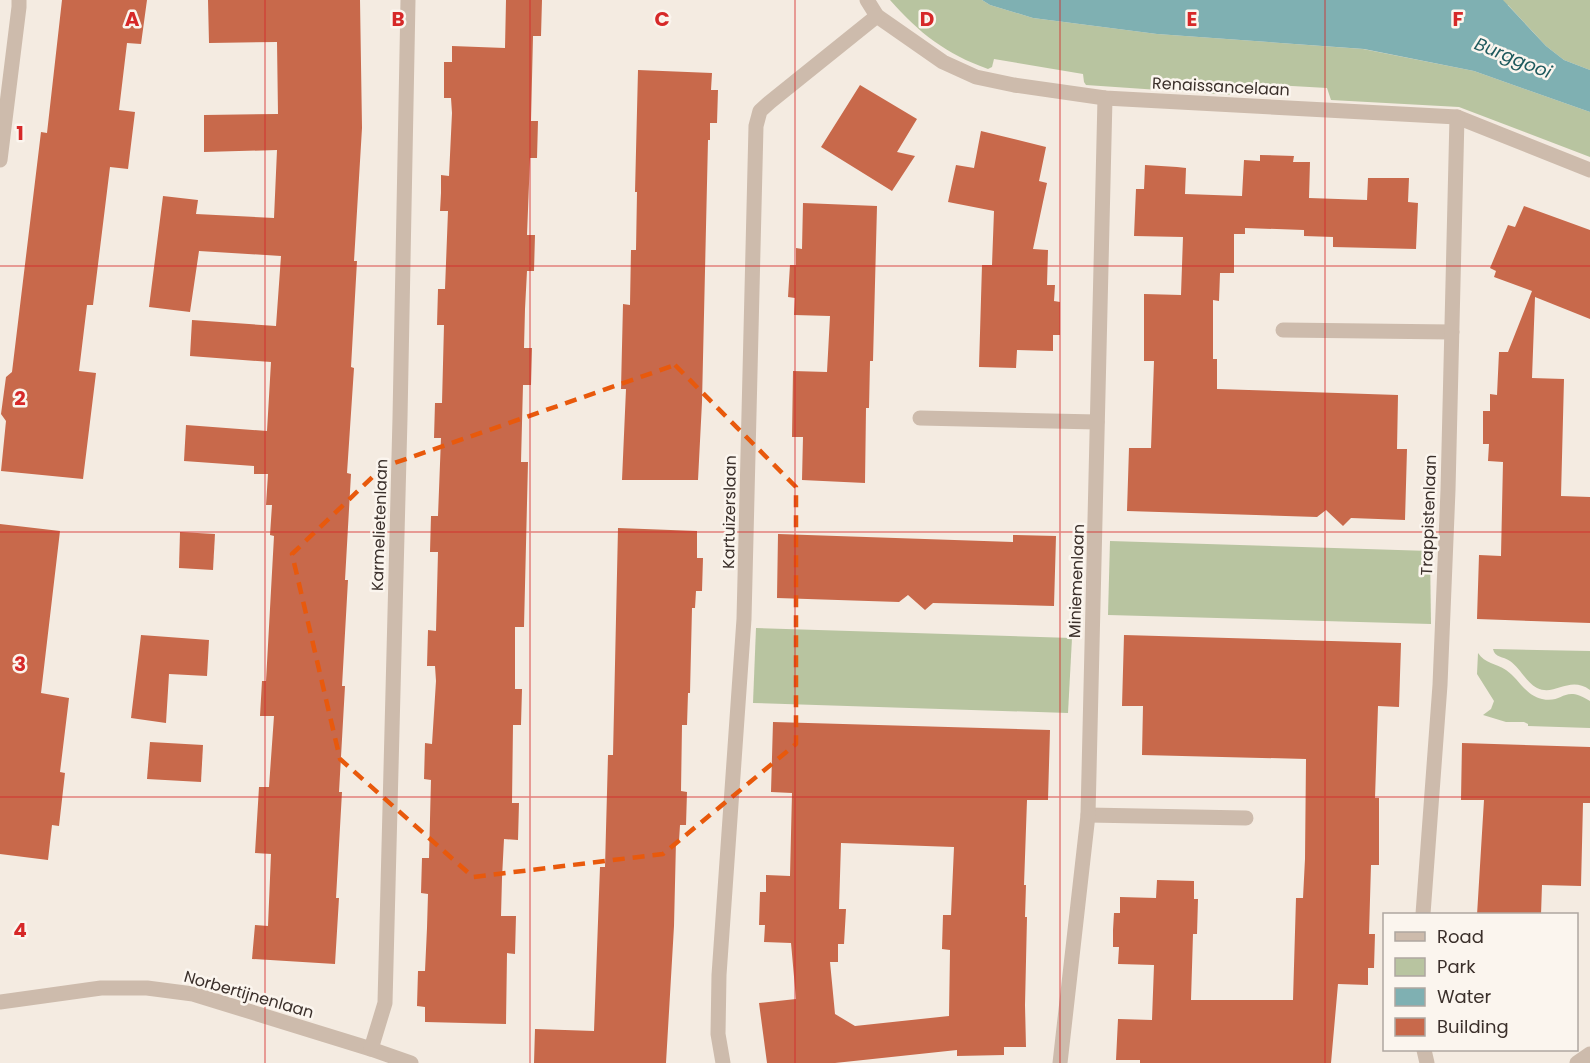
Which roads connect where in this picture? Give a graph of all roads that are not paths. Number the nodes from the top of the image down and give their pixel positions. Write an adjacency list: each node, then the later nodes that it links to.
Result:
1 (19, 0): 7 (street)
2 (408, 0): 17 (street, Karmelietenlaan)
3 (867, 0): 4 (street, Renaissancelaan)
4 (877, 16): 5 (street, Renaissancelaan); 20 (street, Kartuizerslaan)
5 (1105, 98): 6 (street, Renaissancelaan); 12 (street, Miniemenlaan)
6 (1457, 117): 8 (street, Renaissancelaan); 10 (street, Trappistenlaan)
7 (0, 160)
8 (1590, 170)
9 (1282, 330): 10 (street)
10 (1452, 332): 15 (street, Trappistenlaan)
11 (920, 418): 12 (street)
12 (1096, 422): 13 (street, Miniemenlaan)
13 (1088, 815): 14 (street); 21 (street, Miniemenlaan)
14 (1246, 818)
15 (1423, 913)
16 (0, 1002): 17 (street, Norbertijnenlaan)
17 (371, 1049): 19 (street, Norbertijnenlaan)
18 (1590, 1054): 22 (street)
19 (411, 1063)
20 (723, 1063)
21 (1060, 1063)
22 (1576, 1063)

